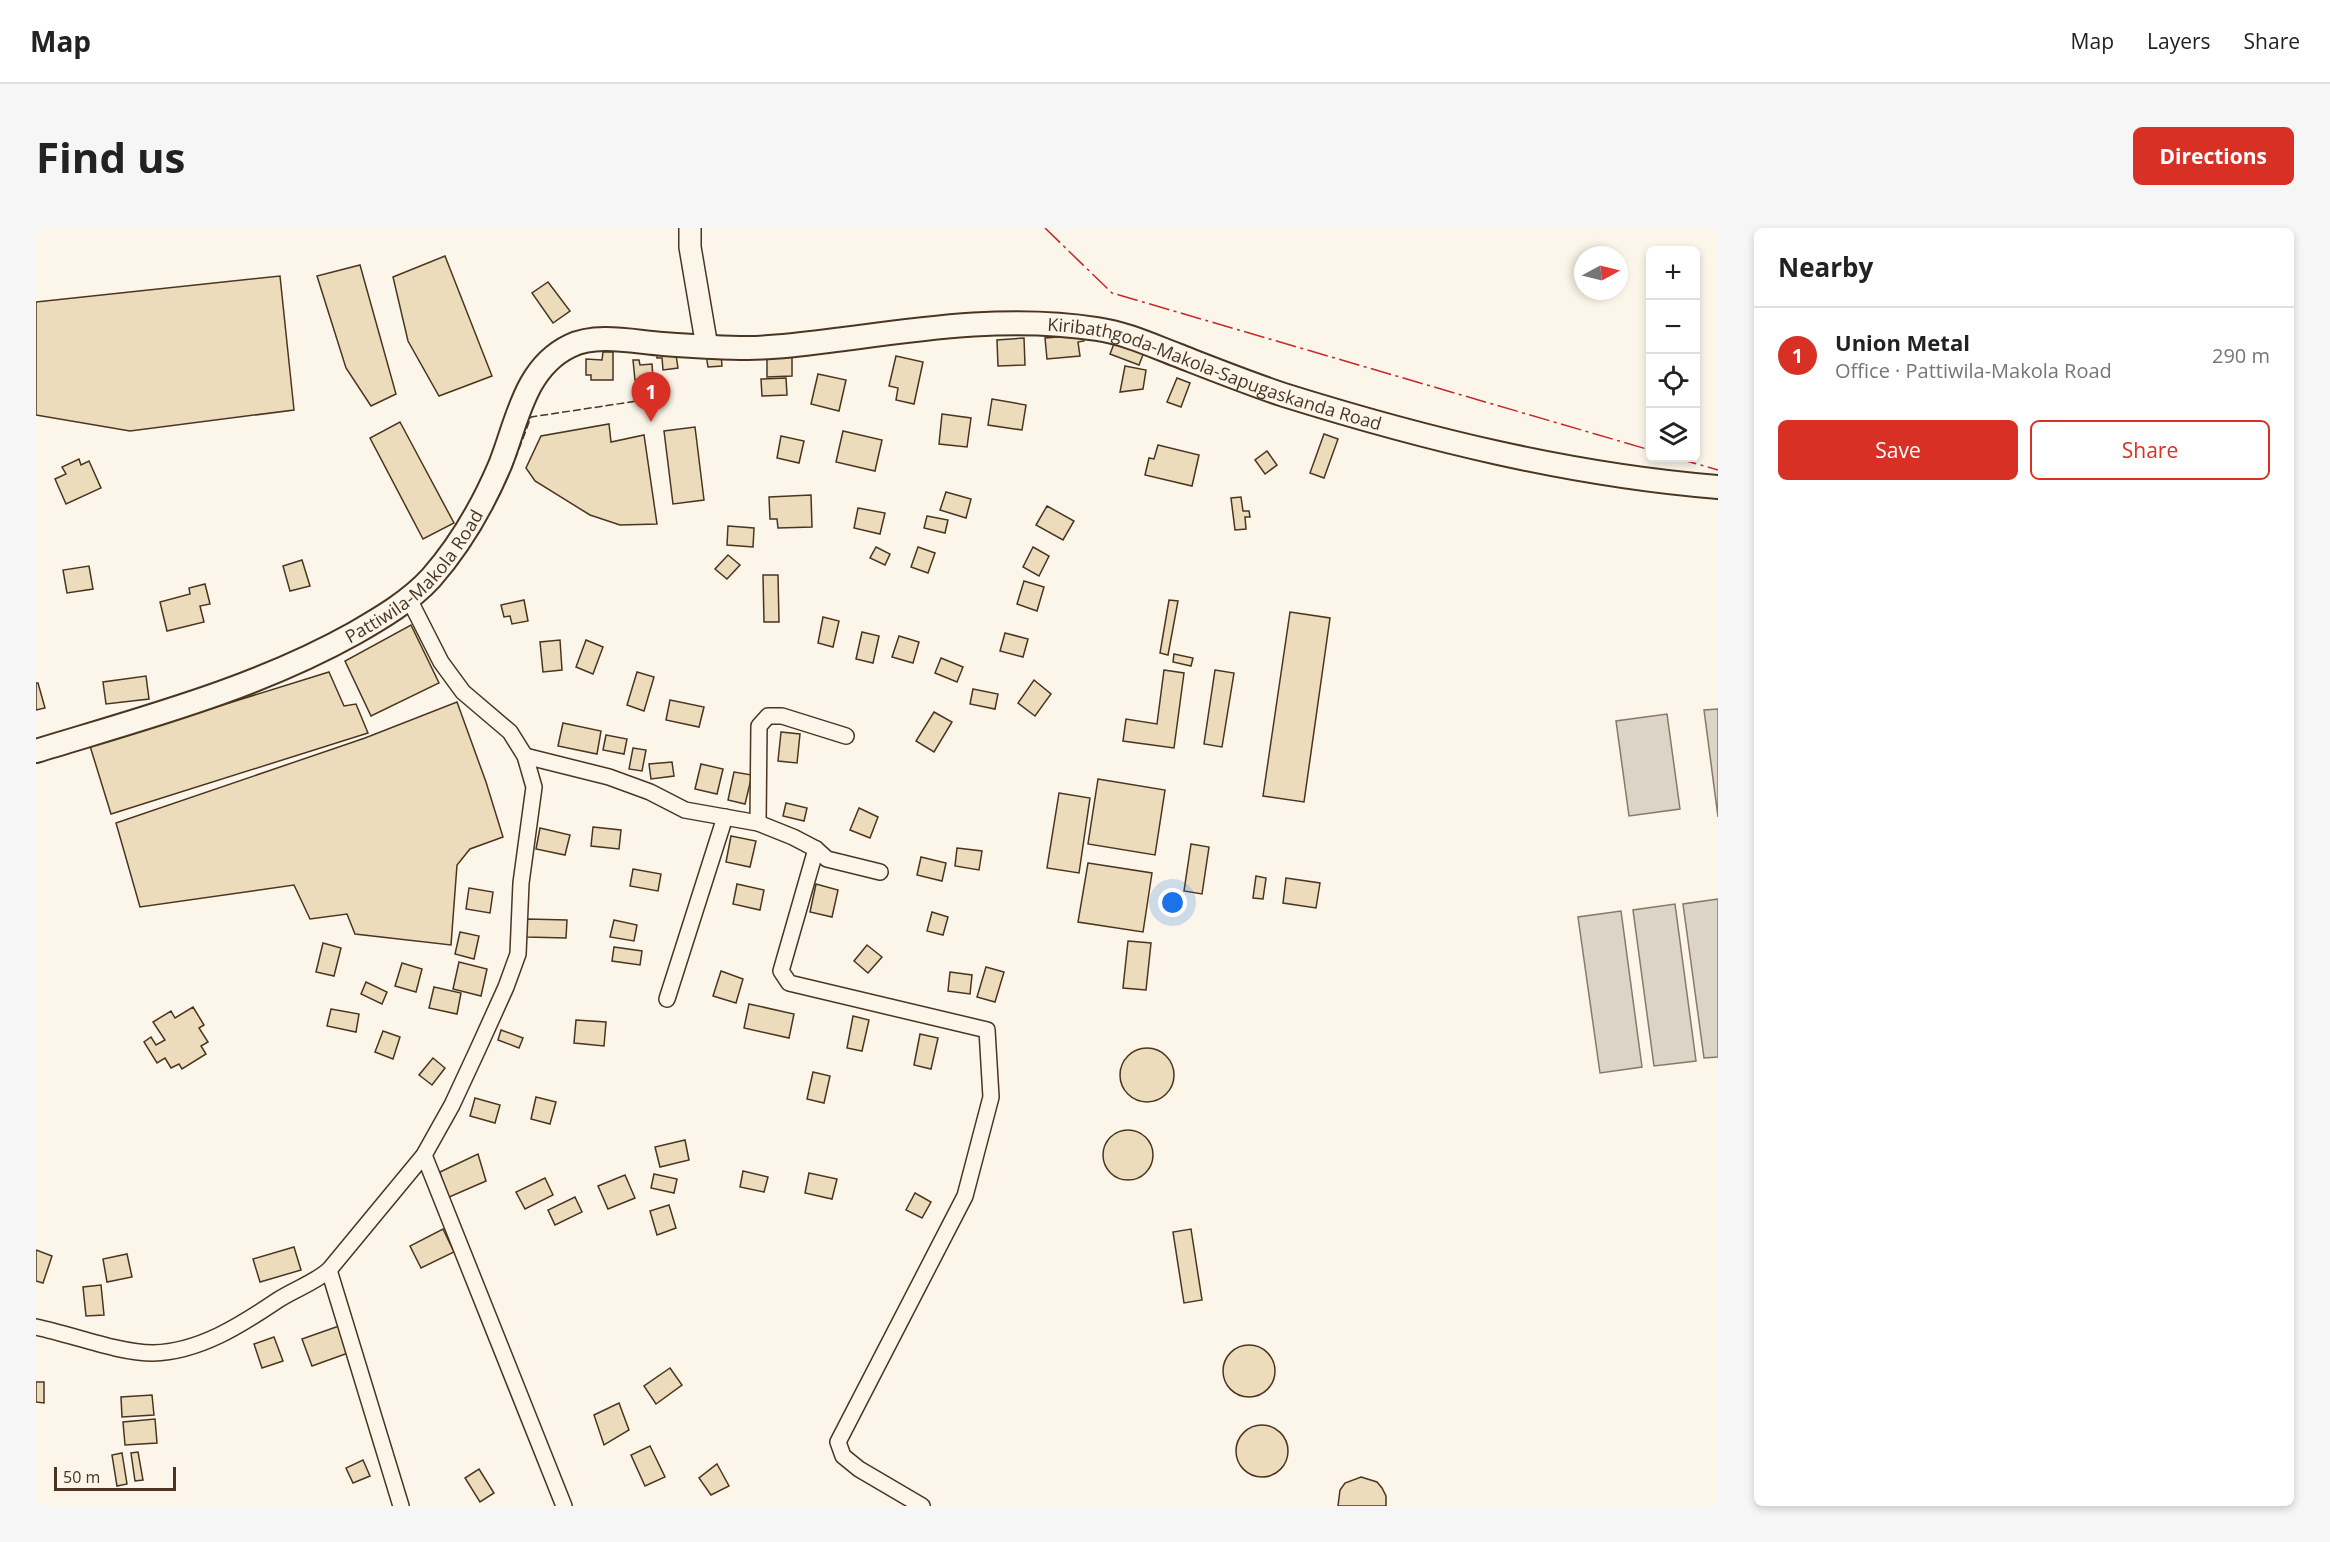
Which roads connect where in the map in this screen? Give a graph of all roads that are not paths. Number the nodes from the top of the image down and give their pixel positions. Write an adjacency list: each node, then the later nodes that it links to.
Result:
1 (690, 228): 2 (street)
2 (707, 347): 3 (main road, Kiribathgoda-Makola-Sapugaskanda Road); 4 (main road, Pattiwila-Makola Road)
3 (1718, 487)
4 (408, 597): 6 (main road, Pattiwila-Makola Road); 7 (street)
5 (846, 736): 9 (street)
6 (36, 751)
7 (525, 756): 8 (street); 13 (street)
8 (725, 817): 9 (street); 12 (street)
9 (758, 823): 10 (street)
10 (816, 849): 11 (street); 18 (street)
11 (880, 872)
12 (667, 999)
13 (424, 1155): 14 (street); 17 (street)
14 (329, 1270): 15 (street); 16 (street)
15 (36, 1327)
16 (401, 1506)
17 (564, 1506)
18 (922, 1506)

